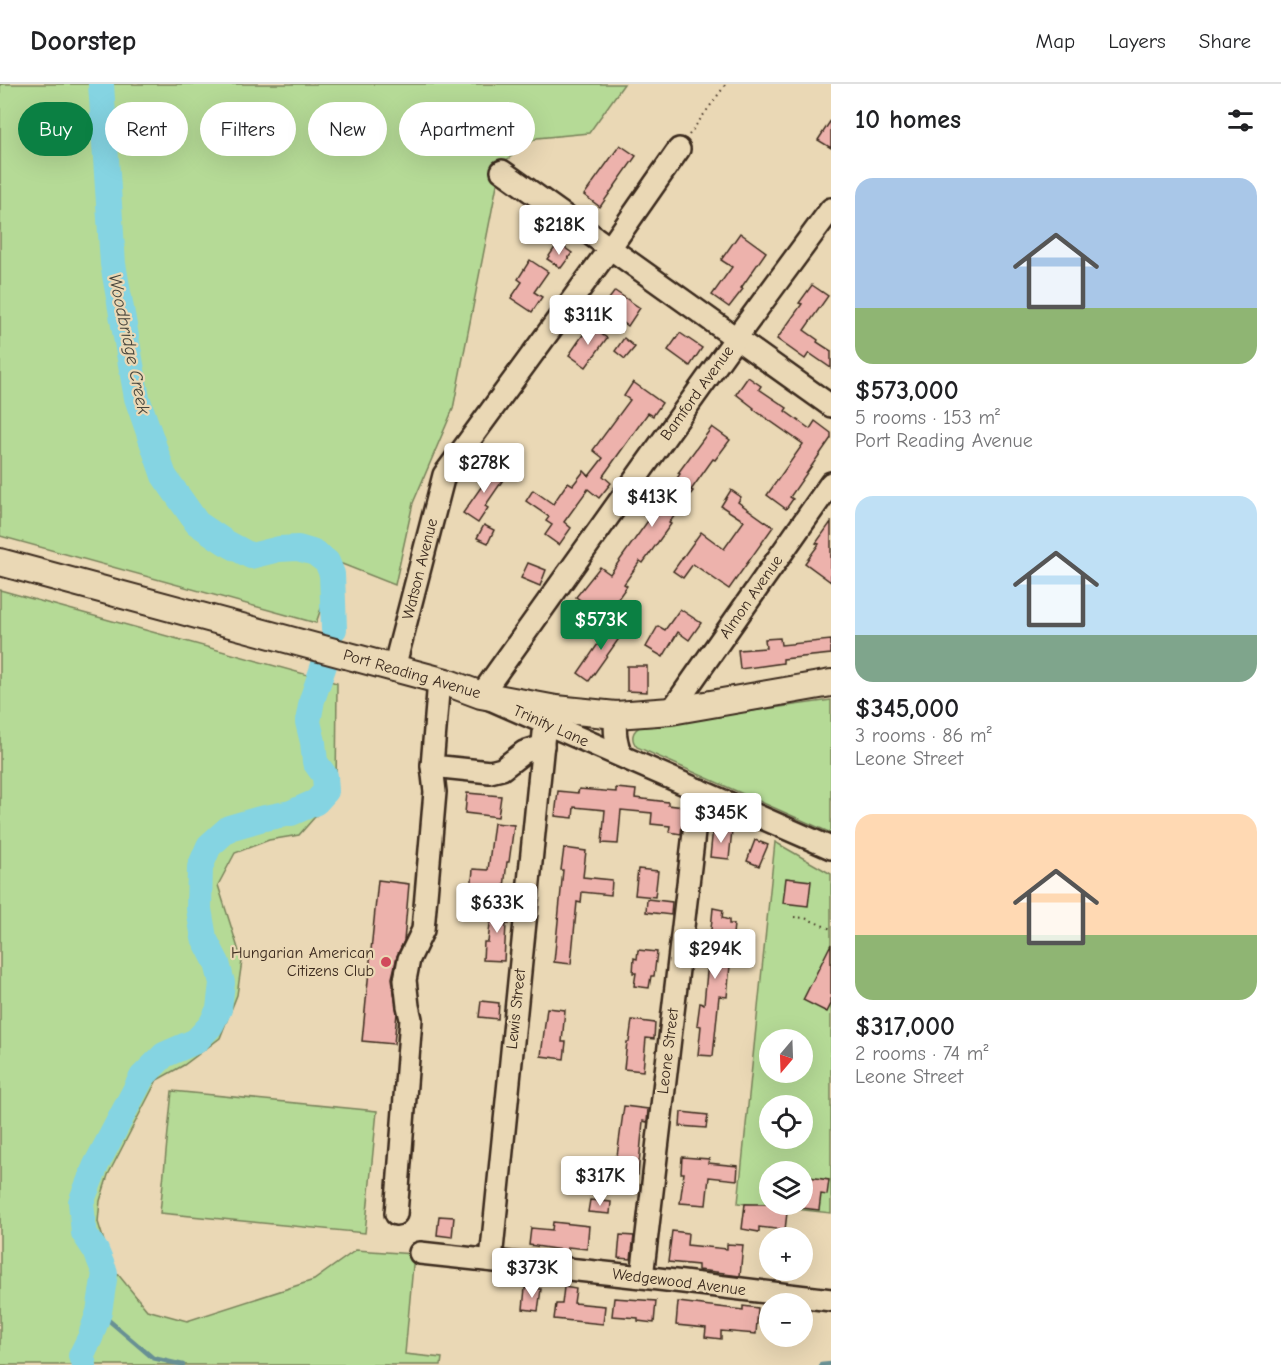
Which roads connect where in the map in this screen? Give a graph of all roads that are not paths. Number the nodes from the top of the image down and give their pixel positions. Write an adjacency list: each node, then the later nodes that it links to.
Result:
1 (679, 149): 4 (street, Watson Avenue)
2 (502, 171): 4 (street)
3 (831, 209): 5 (street, Bamford Avenue)
4 (610, 248): 5 (street); 9 (street, Watson Avenue)
5 (736, 338): 6 (street); 12 (street, Bamford Avenue)
6 (831, 406)
7 (831, 483): 13 (street, Almon Avenue)
8 (0, 562): 9 (main road, Port Reading Avenue)
9 (394, 668): 10 (main road, Port Reading Avenue)
10 (439, 680): 12 (main road, Port Reading Avenue); 18 (street)
11 (831, 683): 13 (main road, Port Reading Avenue)
12 (481, 695): 14 (main road, Port Reading Avenue); 15 (street, Trinity Lane)
13 (671, 711): 14 (main road, Port Reading Avenue)
14 (616, 715): 17 (street, Trinity Lane)
15 (545, 723): 16 (street, Lewis Street); 17 (street, Trinity Lane)
16 (543, 746): 18 (street); 23 (street, Lewis Street)
17 (622, 756): 19 (street, Trinity Lane)
18 (432, 766): 21 (street)
19 (699, 790): 20 (street, Trinity Lane); 24 (street, Leone Street)
20 (831, 848)
21 (396, 1214)
22 (420, 1253): 23 (street, Wedgewood Avenue)
23 (490, 1260): 24 (street, Wedgewood Avenue)
24 (642, 1277): 25 (street, Wedgewood Avenue)
25 (831, 1300)

